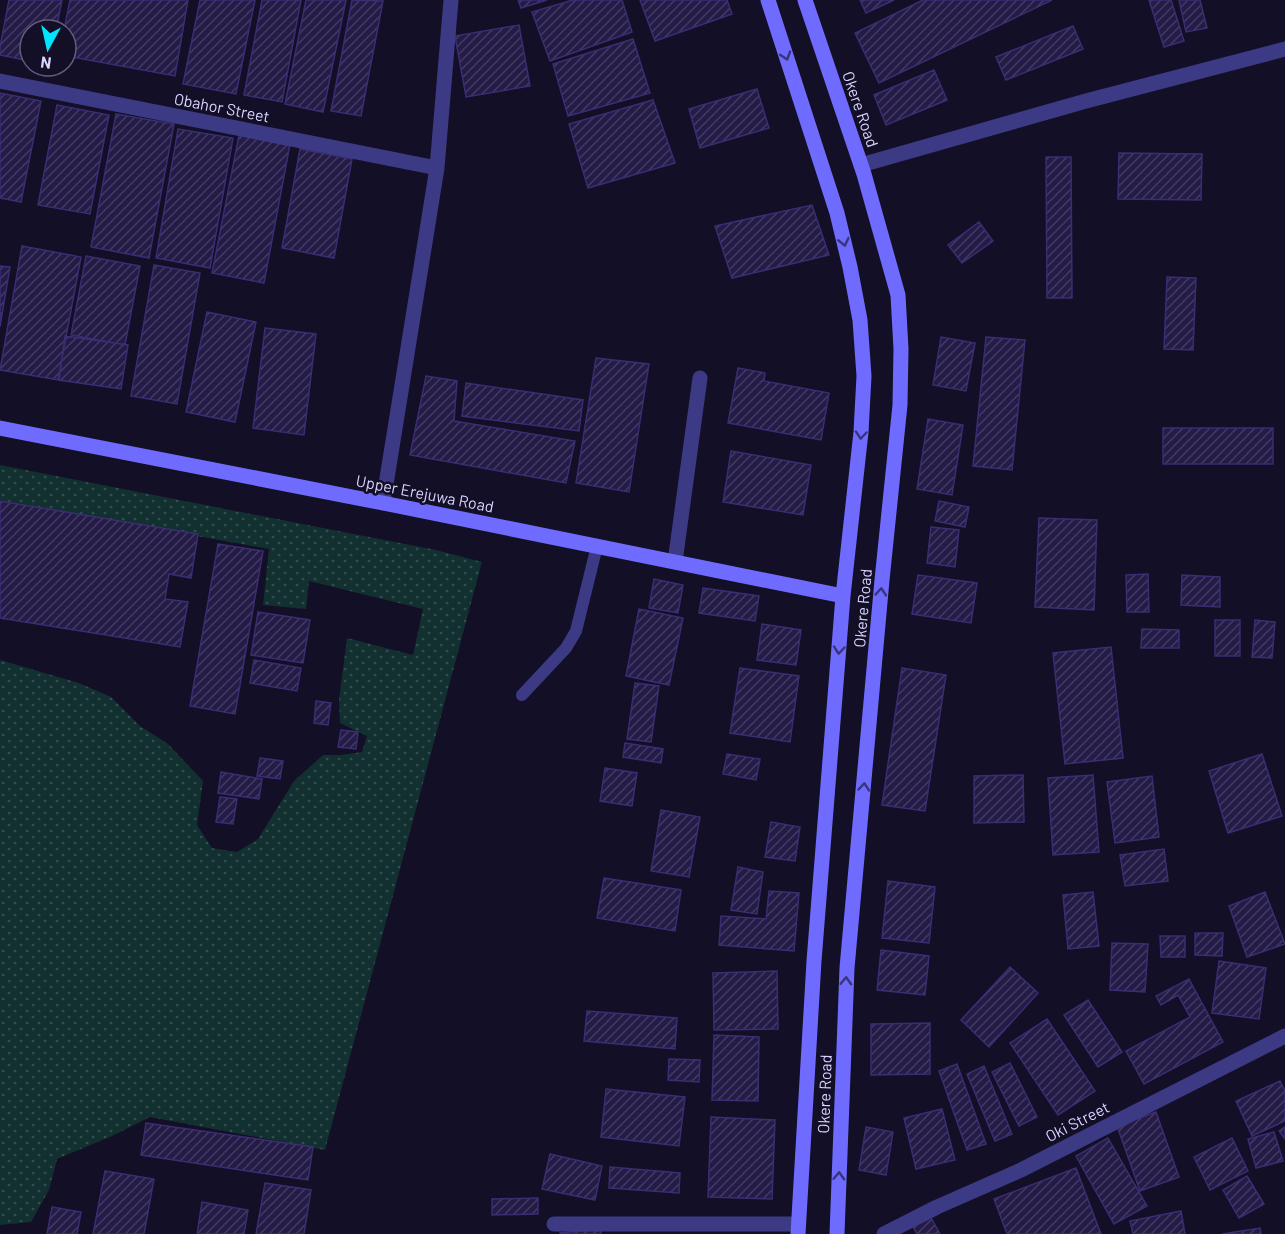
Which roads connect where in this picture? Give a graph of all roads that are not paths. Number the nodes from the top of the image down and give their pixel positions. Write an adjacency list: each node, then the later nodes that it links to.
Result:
1 (451, 0): 7 (street)
2 (768, 0): 13 (main road, Okere Road, one-way to 13)
3 (806, 0): 6 (main road, Okere Road)
4 (1285, 49): 6 (street)
5 (0, 81): 7 (street, Obahor Street)
6 (861, 165): 18 (main road, Okere Road, one-way to 6)
7 (437, 168): 10 (street)
8 (700, 378): 12 (street)
9 (0, 428): 10 (main road, Upper Erejuwa Road)
10 (383, 503): 11 (main road, Upper Erejuwa Road)
11 (597, 546): 12 (main road, Upper Erejuwa Road); 14 (lane)
12 (675, 562): 13 (main road, Upper Erejuwa Road)
13 (843, 596): 17 (main road, Okere Road, one-way to 17)
14 (522, 695)
15 (1285, 1036): 19 (street, Oki Street)
16 (554, 1224): 17 (street)
17 (798, 1229)
18 (837, 1234)
19 (884, 1234)

